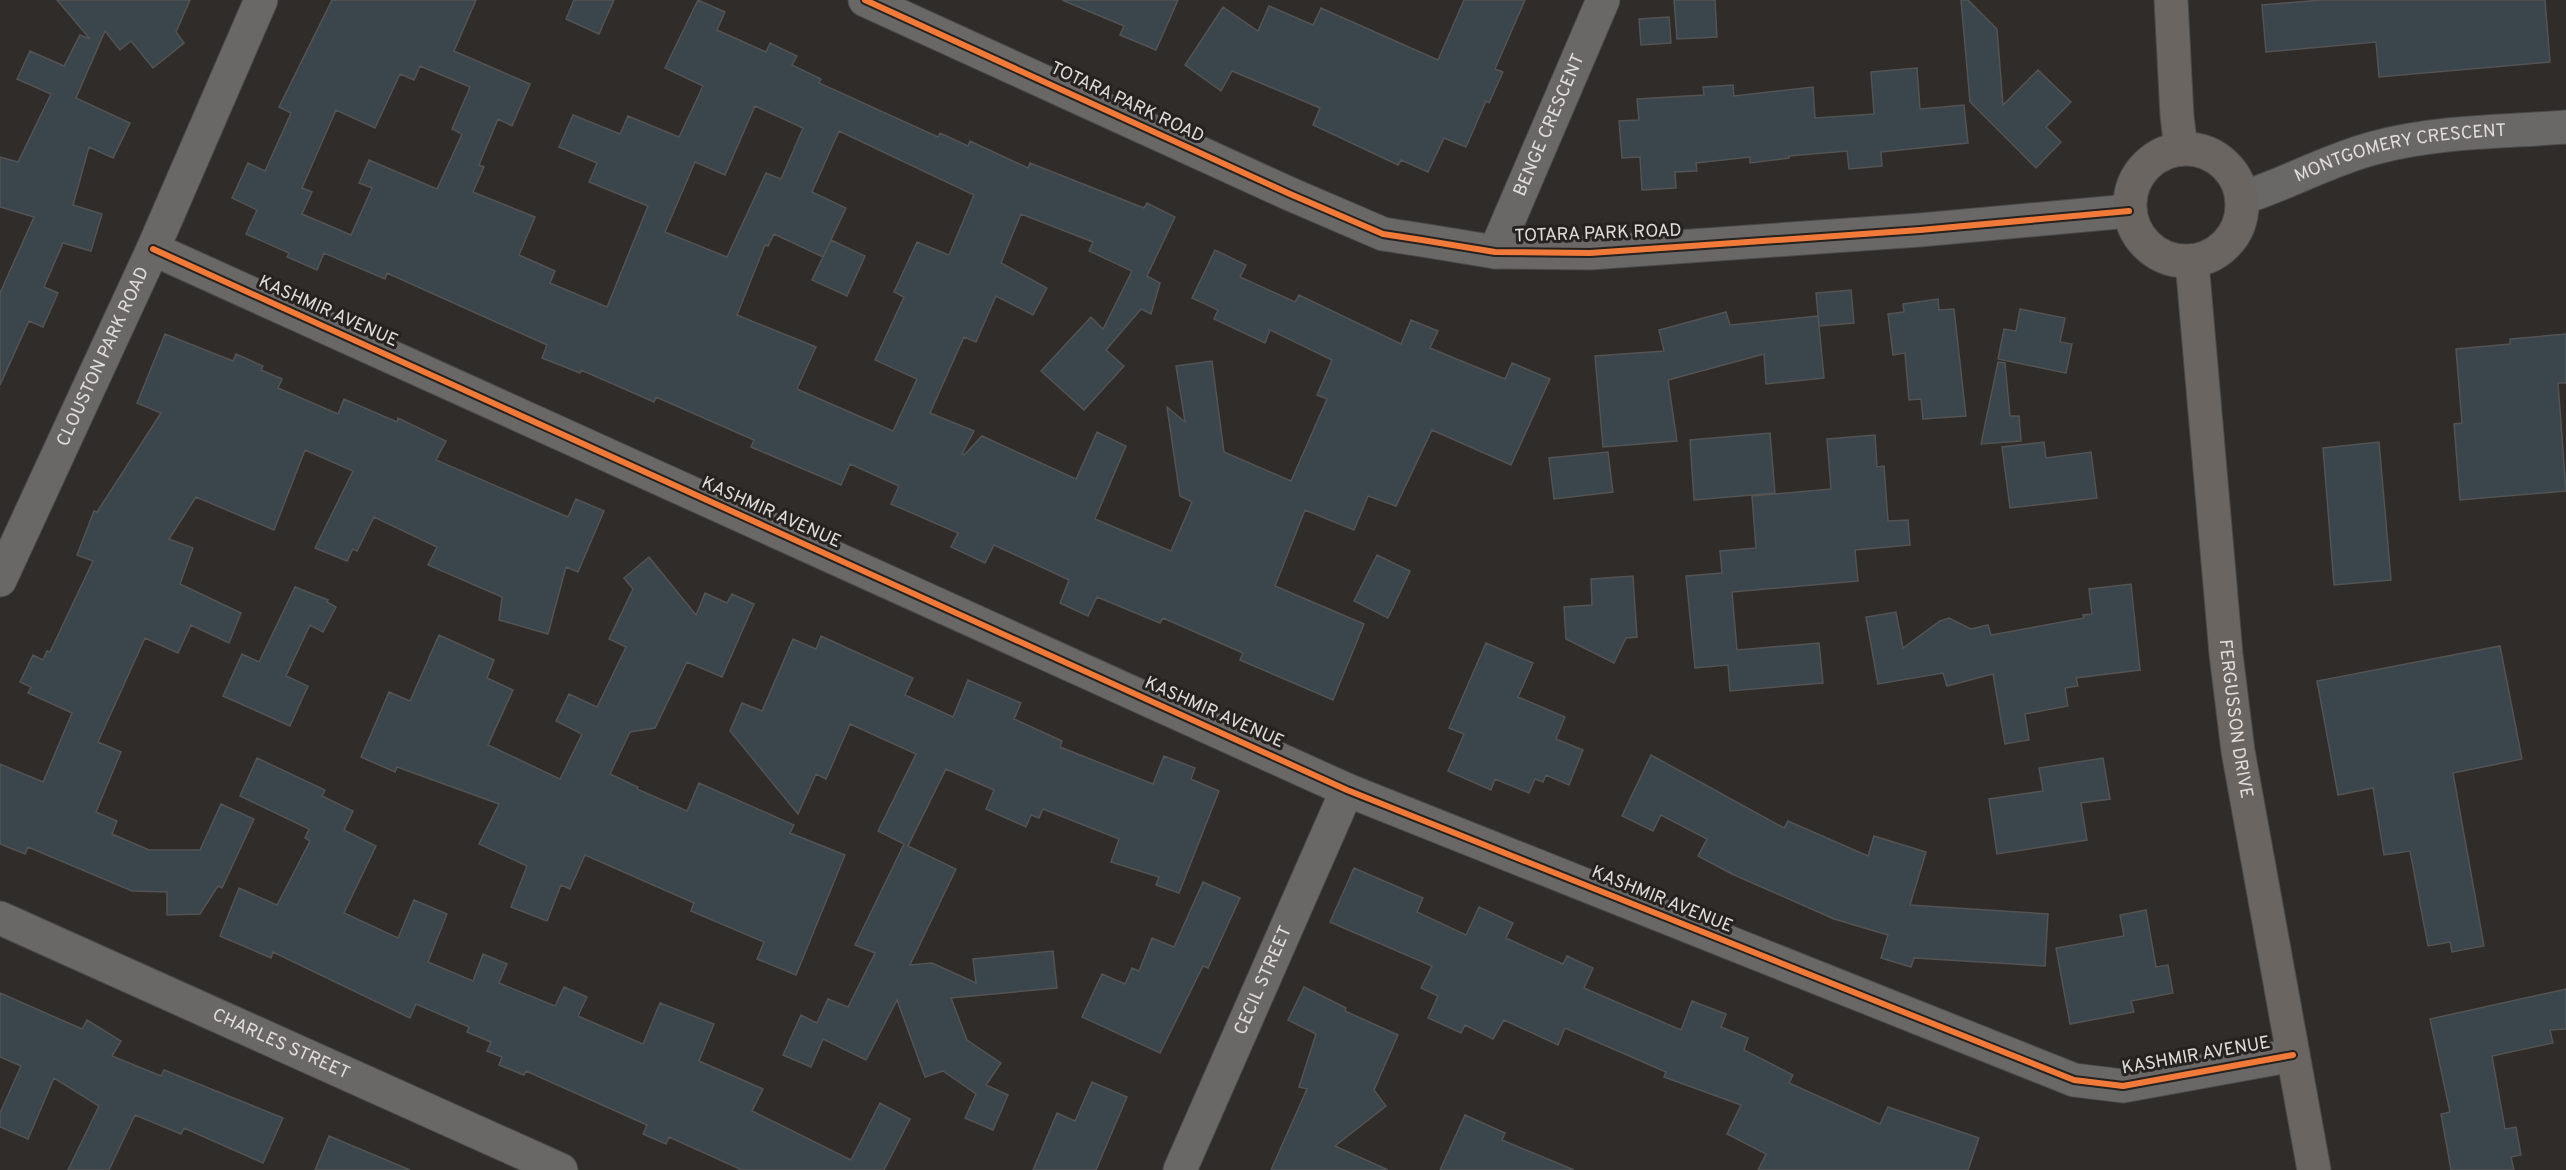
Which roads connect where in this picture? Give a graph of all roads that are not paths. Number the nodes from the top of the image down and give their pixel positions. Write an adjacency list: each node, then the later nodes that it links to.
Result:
1 (261, 0): 9 (street, CLOUSTON PARK ROAD)
2 (865, 0): 10 (street, TOTARA PARK ROAD)
3 (1603, 0): 10 (street, BENGE CRESCENT)
4 (2171, 0): 6 (main road)
5 (2566, 127): 7 (street, MONTGOMERY CRESCENT)
6 (2181, 149): 7 (main road); 8 (main road)
7 (2241, 198): 11 (main road)
8 (2129, 211): 10 (street, TOTARA PARK ROAD); 11 (main road)
9 (153, 249): 12 (street, CLOUSTON PARK ROAD); 13 (street, KASHMIR AVENUE)
10 (1495, 252)
11 (2192, 262): 15 (main road, FERGUSSON DRIVE)
12 (0, 580)
13 (1347, 790): 15 (street, KASHMIR AVENUE); 17 (street, CECIL STREET)
14 (0, 918): 16 (street, CHARLES STREET)
15 (2293, 1055): 18 (main road, FERGUSSON DRIVE)
16 (561, 1170)
17 (1180, 1170)
18 (2314, 1170)

